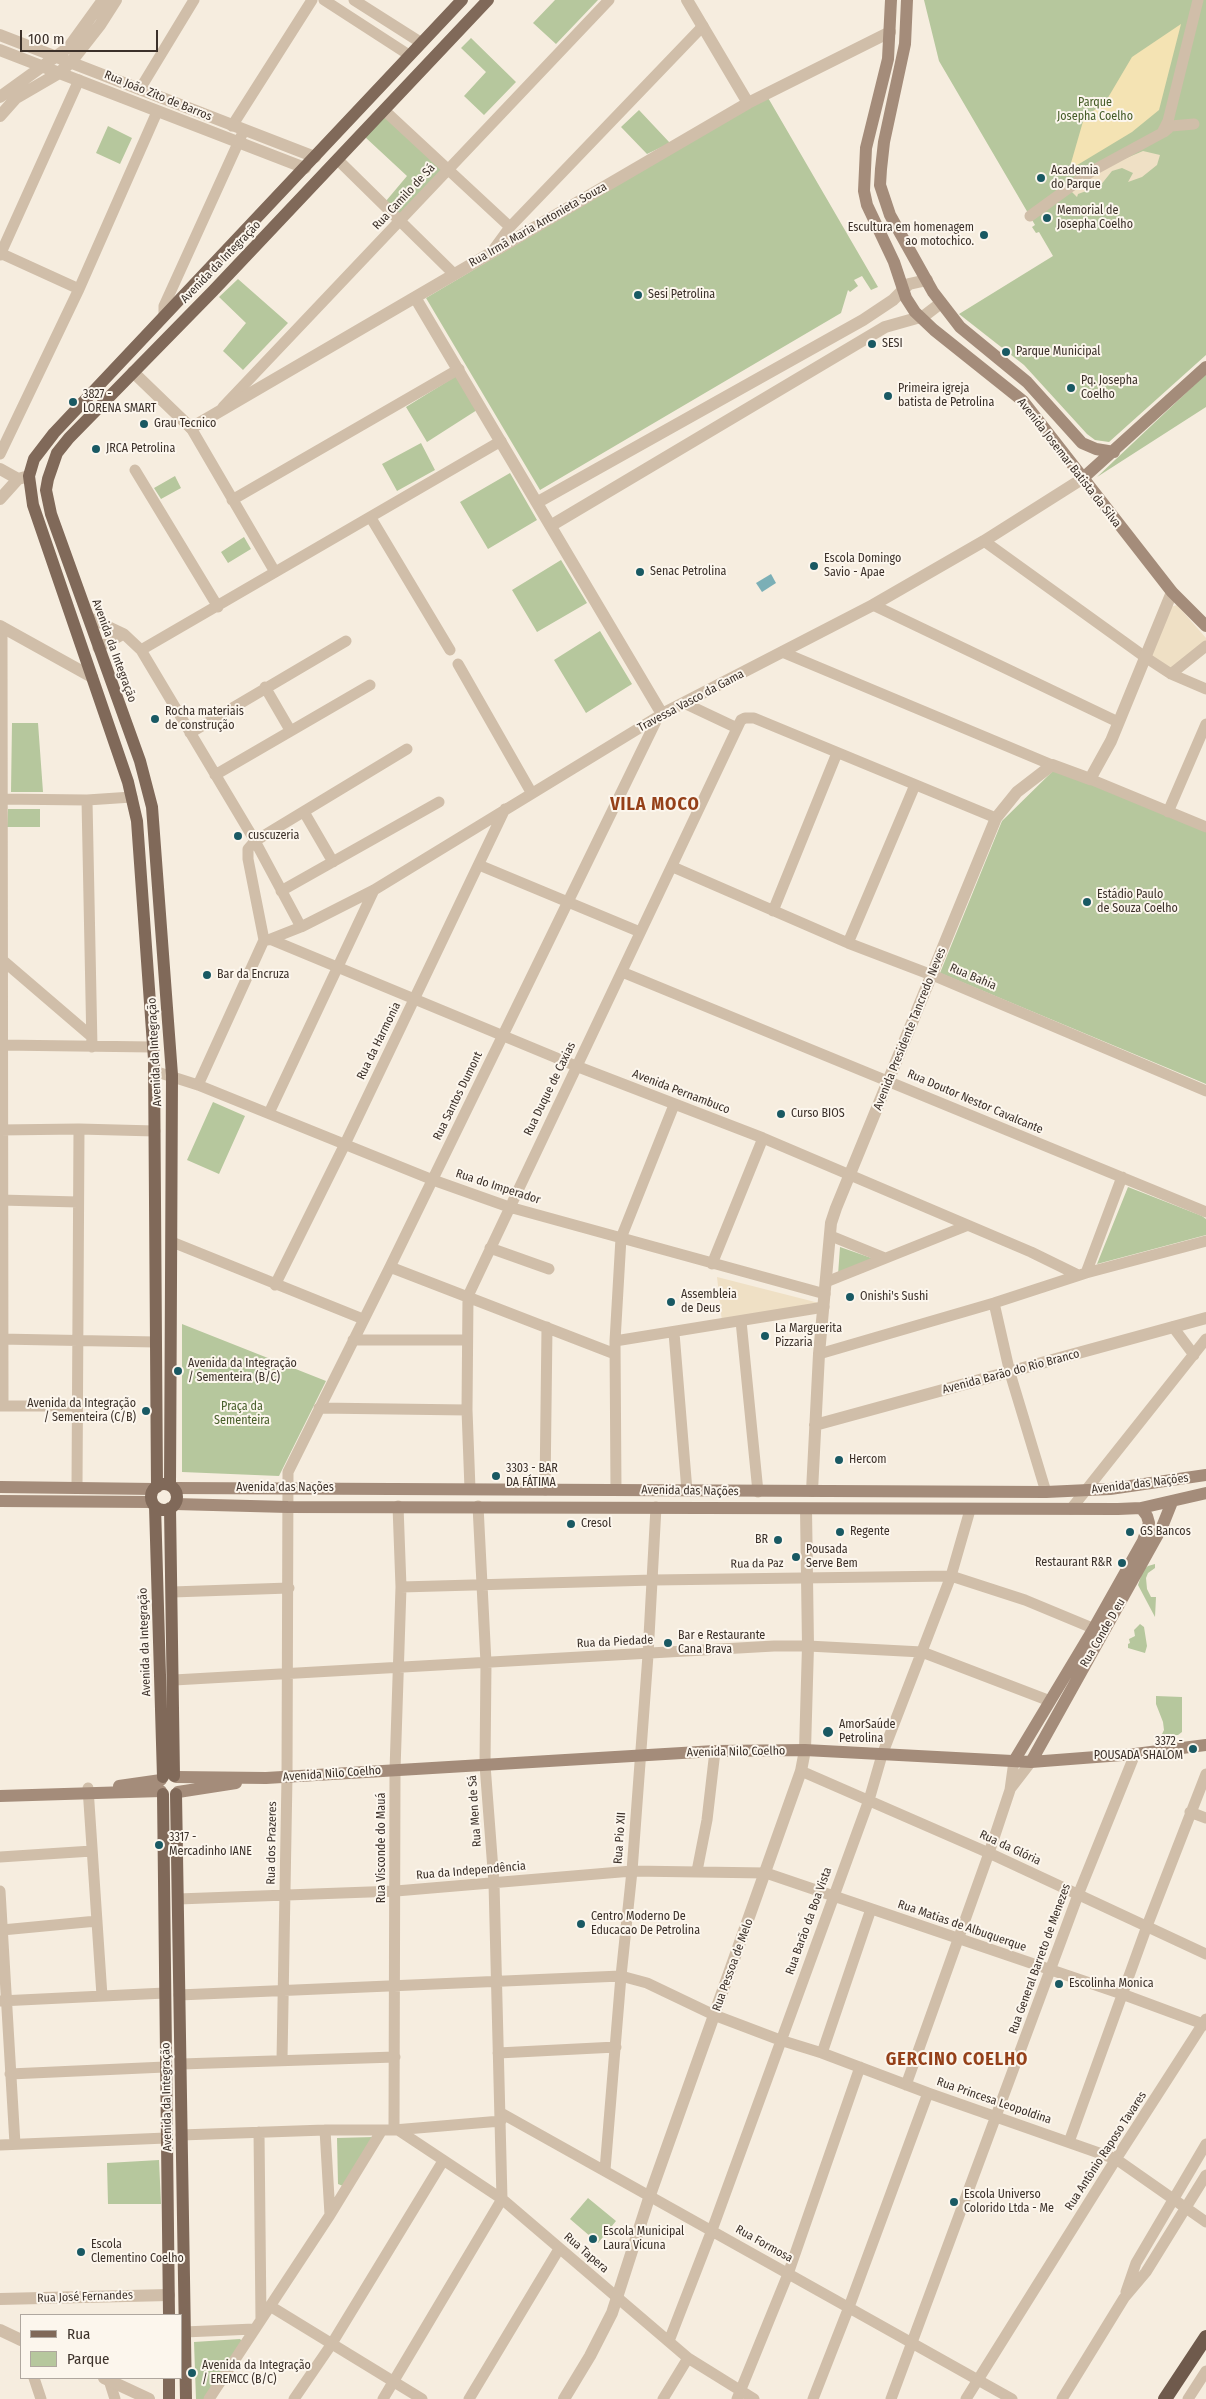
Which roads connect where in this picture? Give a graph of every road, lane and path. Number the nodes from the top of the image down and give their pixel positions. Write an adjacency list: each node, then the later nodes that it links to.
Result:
1 (103, 0): 21 (street)
2 (116, 0): 22 (street)
3 (194, 0): 26 (street)
4 (312, 0): 33 (street)
5 (324, 0): 20 (street)
6 (354, 0): 14 (street)
7 (462, 0): 18 (main road, Avenida da Integração)
8 (488, 0): 29 (main road, Avenida da Integração)
9 (609, 0): 39 (street, Rua Camilo de Sá)
10 (687, 0): 15 (street)
11 (891, 0): 16 (main road, Avenida Josemar Batista da Silva)
12 (907, 0): 47 (main road)
13 (1198, 0): 34 (street)
14 (371, 4): 18 (street)
15 (703, 26): 28 (street); 42 (street)
16 (890, 32): 28 (street, Rua Irmã Maria Antonieta Souza); 49 (main road, Avenida Josemar Batista da Silva)
17 (0, 35): 21 (street, Rua João Zito de Barros)
18 (420, 42): 20 (main road, Avenida da Integração)
19 (0, 50): 23 (street, Rua João Zito de Barros)
20 (409, 55): 36 (main road, Avenida da Integração)
21 (57, 57): 22 (street, Rua João Zito de Barros); 23 (street)
22 (71, 62): 24 (street); 26 (street, Rua João Zito de Barros)
23 (43, 67): 24 (street, Rua João Zito de Barros); 27 (street)
24 (58, 73): 25 (street, Rua João Zito de Barros); 31 (street)
25 (78, 80): 30 (street, Rua João Zito de Barros); 43 (street)
26 (140, 88): 33 (street, Rua João Zito de Barros)
27 (0, 97)
28 (748, 103): 44 (street, Rua Irmã Maria Antonieta Souza)
29 (384, 110): 37 (main road, Avenida da Integração); 39 (street)
30 (157, 112): 35 (street, Rua João Zito de Barros); 48 (street)
31 (0, 116)
32 (1194, 124): 34 (street)
33 (238, 128): 35 (street); 36 (street, Rua João Zito de Barros)
34 (1162, 133): 40 (street)
35 (237, 143): 38 (street, Rua João Zito de Barros); 55 (street)
36 (315, 157): 38 (main road, Avenida da Integração)
37 (338, 160): 41 (street); 50 (main road, Avenida da Integração)
38 (305, 168): 46 (main road, Avenida da Integração)
39 (449, 169): 41 (street, Rua Camilo de Sá); 42 (street)
40 (1030, 216)
41 (400, 222): 45 (street); 60 (street, Rua Camilo de Sá)
42 (510, 228): 44 (street)
43 (0, 254): 48 (street)
44 (490, 254): 45 (street, Rua Irmã Maria Antonieta Souza)
45 (454, 274): 52 (street, Rua Irmã Maria Antonieta Souza)
46 (199, 278): 50 (main road); 51 (main road, Avenida da Integração)
47 (927, 280): 49 (street); 53 (main road)
48 (79, 289): 64 (street)
49 (903, 289): 56 (main road, Avenida Josemar Batista da Silva); 71 (street)
50 (213, 291): 54 (main road, Avenida da Integração)
51 (181, 297): 54 (main road); 55 (main road, Avenida da Integração)
52 (416, 299): 58 (street); 60 (street, Rua Irmã Maria Antonieta Souza)
53 (940, 303): 56 (street); 63 (main road)
54 (193, 312): 59 (main road, Avenida da Integração)
55 (164, 314): 67 (main road, Avenida da Integração)
56 (920, 317): 68 (main road, Avenida Josemar Batista da Silva); 73 (street)
57 (1206, 367): 63 (main road)
58 (459, 369): 62 (street); 70 (street)
59 (133, 372): 61 (street); 79 (main road, Avenida da Integração)
60 (218, 412): 61 (street, Rua Irmã Maria Antonieta Souza)
61 (191, 428): 70 (street)
62 (501, 441): 71 (street); 72 (street)
63 (1114, 452): 68 (main road)
64 (0, 454)
65 (0, 469): 67 (street)
66 (135, 470): 78 (street)
67 (23, 478): 69 (street); 92 (main road, Avenida da Integração)
68 (1082, 479): 74 (street, Travessa Vasco da Gama); 76 (main road, Avenida Josemar Batista da Silva)
69 (0, 499)
70 (232, 500): 75 (street)
71 (538, 502): 73 (street)
72 (371, 518): 75 (street); 87 (street)
73 (552, 524): 97 (street)
74 (984, 541): 77 (street, Travessa Vasco da Gama); 89 (street)
75 (275, 572): 78 (street)
76 (1172, 592): 81 (main road, Avenida Josemar Batista da Silva); 89 (street)
77 (873, 605): 88 (street, Travessa Vasco da Gama); 98 (street)
78 (218, 607): 86 (street)
79 (88, 617): 82 (street); 85 (main road, Avenida da Integração)
80 (1, 626): 92 (street); 115 (street)
81 (1206, 626)
82 (124, 634): 85 (street); 86 (street)
83 (346, 641): 94 (street)
84 (1206, 646): 91 (street)
85 (98, 648): 103 (main road, Avenida da Integração)
86 (141, 650): 102 (street)
87 (450, 650)
88 (782, 652): 96 (street, Travessa Vasco da Gama); 108 (street)
89 (1145, 657): 91 (street); 98 (street)
90 (458, 664): 113 (street)
91 (1171, 674): 95 (street)
92 (92, 677): 104 (main road, Avenida da Integração)
93 (370, 685): 101 (street)
94 (265, 687): 101 (street); 102 (street)
95 (1206, 689)
96 (684, 703): 97 (street, Travessa Vasco da Gama); 99 (street)
97 (660, 715): 113 (street, Travessa Vasco da Gama); 129 (street, Rua Santos Dumont)
98 (1118, 722): 111 (street)
99 (739, 724): 106 (street); 126 (street, Rua Duque de Caxias)
100 (1206, 724): 120 (street)
101 (290, 730): 110 (street)
102 (190, 733): 110 (street)
103 (130, 735): 104 (main road); 107 (main road, Avenida da Integração)
104 (114, 742): 109 (main road, Avenida da Integração)
105 (407, 749): 119 (street)
106 (837, 753): 112 (street); 130 (street)
107 (140, 761): 109 (main road); 146 (main road, Avenida da Integração)
108 (1052, 765): 111 (street); 121 (street, Avenida Presidente Tancredo Neves)
109 (123, 768): 114 (main road, Avenida da Integração)
110 (214, 775): 123 (street)
111 (1090, 779): 120 (street)
112 (915, 785): 121 (street); 134 (street)
113 (531, 792): 118 (street, Travessa Vasco da Gama)
114 (132, 797): 116 (street); 143 (main road, Avenida da Integração)
115 (1, 799): 116 (street); 135 (street)
116 (87, 800): 141 (street)
117 (438, 802): 124 (street)
118 (505, 809): 125 (street, Rua da Harmonia); 127 (street, Travessa Vasco da Gama)
119 (304, 812): 123 (street); 124 (street)
120 (1168, 812): 122 (street)
121 (996, 818): 138 (street, Avenida Presidente Tancredo Neves)
122 (1206, 828)
123 (255, 841): 128 (street); 133 (street)
124 (333, 862): 128 (street)
125 (479, 866): 129 (street); 139 (street, Rua da Harmonia)
126 (673, 867): 130 (street, Rua Bahia); 132 (street, Rua Duque de Caxias)
127 (374, 890): 131 (street, Travessa Vasco da Gama); 136 (street)
128 (281, 891): 131 (street)
129 (568, 901): 132 (street); 140 (street, Rua Santos Dumont)
130 (773, 911): 134 (street, Rua Bahia)
131 (301, 927): 133 (street, Travessa Vasco da Gama)
132 (640, 932): 137 (street, Rua Duque de Caxias)
133 (268, 940): 136 (street, Avenida Pernambuco); 148 (street)
134 (848, 942): 138 (street, Rua Bahia)
135 (1, 959): 141 (street); 142 (street)
136 (338, 968): 139 (street, Avenida Pernambuco); 151 (street)
137 (622, 972): 144 (street, Rua Duque de Caxias); 147 (street, Rua Doutor Nestor Cavalcante)
138 (932, 975): 147 (street, Avenida Presidente Tancredo Neves); 149 (street, Rua Bahia)
139 (414, 1000): 140 (street, Avenida Pernambuco); 156 (street, Rua da Harmonia)
140 (502, 1036): 144 (street, Avenida Pernambuco); 159 (street, Rua Santos Dumont)
141 (91, 1042): 142 (street); 143 (street)
142 (2, 1045): 153 (street)
143 (153, 1047): 145 (main road, Avenida da Integração)
144 (576, 1066): 150 (street, Avenida Pernambuco); 162 (street, Rua Duque de Caxias)
145 (154, 1071): 146 (street, Rua do Imperador); 154 (main road, Avenida da Integração)
146 (172, 1076): 148 (street, Rua do Imperador); 168 (main road, Avenida da Integração)
147 (889, 1081): 157 (street, Avenida Presidente Tancredo Neves); 158 (street, Rua Doutor Nestor Cavalcante)
148 (198, 1085): 151 (street, Rua do Imperador)
149 (1206, 1090)
150 (674, 1105): 155 (street, Avenida Pernambuco); 166 (street)
151 (269, 1114): 156 (street, Rua do Imperador)
152 (79, 1129): 153 (street); 154 (street); 161 (street)
153 (1, 1130): 160 (street)
154 (155, 1131): 192 (main road, Avenida da Integração)
155 (763, 1138): 157 (street, Avenida Pernambuco); 171 (street)
156 (345, 1144): 159 (street, Rua do Imperador); 176 (street, Rua da Harmonia)
157 (849, 1176): 164 (street, Avenida Pernambuco); 165 (street, Avenida Presidente Tancredo Neves)
158 (1122, 1178): 163 (street, Rua Doutor Nestor Cavalcante); 175 (street)
159 (433, 1180): 162 (street, Rua do Imperador); 172 (street, Rua Santos Dumont)
160 (1, 1200): 161 (street); 174 (street)
161 (78, 1202): 188 (street)
162 (509, 1207): 166 (street, Rua do Imperador); 169 (street, Rua Duque de Caxias)
163 (1206, 1212)
164 (966, 1226): 170 (street); 175 (street, Avenida Pernambuco)
165 (830, 1236): 170 (street); 177 (street, Avenida Presidente Tancredo Neves)
166 (621, 1238): 171 (street, Rua do Imperador); 191 (street)
167 (1206, 1241): 175 (street)
168 (172, 1242): 176 (street); 205 (main road, Avenida da Integração)
169 (490, 1248): 173 (street); 178 (street, Rua Duque de Caxias)
170 (885, 1258): 177 (street)
171 (712, 1264): 177 (street, Rua do Imperador)
172 (390, 1267): 178 (street); 181 (street, Rua Santos Dumont)
173 (549, 1269)
174 (1, 1271): 186 (street)
175 (1082, 1274): 179 (street)
176 (275, 1284): 181 (street)
177 (825, 1294): 182 (street); 194 (street, Avenida Presidente Tancredo Neves)
178 (468, 1296): 183 (street); 190 (street, Rua Duque de Caxias)
179 (994, 1304): 194 (street); 196 (street)
180 (1206, 1318): 184 (street, Avenida Barão do Rio Branco)
181 (363, 1319): 189 (street, Rua Santos Dumont)
182 (741, 1321): 185 (street); 214 (street)
183 (548, 1327): 193 (street); 208 (street)
184 (1173, 1327): 195 (street); 196 (street, Avenida Barão do Rio Branco)
185 (674, 1333): 191 (street); 210 (street)
186 (1, 1339): 188 (street); 197 (street)
187 (1206, 1339): 195 (street)
188 (77, 1340): 192 (street); 198 (street)
189 (353, 1340): 190 (street); 199 (street, Rua Santos Dumont)
190 (467, 1340): 200 (street, Rua Duque de Caxias)
191 (615, 1341): 193 (street)
192 (156, 1342): 218 (main road, Avenida da Integração)
193 (615, 1354): 209 (street)
194 (819, 1354): 201 (street, Avenida Presidente Tancredo Neves)
195 (1194, 1355): 213 (street)
196 (1010, 1373): 201 (street, Avenida Barão do Rio Branco); 216 (street)
197 (1, 1406): 198 (street)
198 (77, 1406): 204 (street)
199 (319, 1408): 200 (street); 206 (street, Rua Santos Dumont)
200 (467, 1410): 207 (street, Rua Duque de Caxias)
201 (815, 1425): 212 (street, Avenida Presidente Tancredo Neves)
202 (1206, 1475): 213 (main road, Avenida das Nações)
203 (0, 1487): 204 (main road)
204 (77, 1487): 218 (main road)
205 (172, 1487): 206 (main road, Avenida das Nações); 218 (main road); 221 (main road)
206 (289, 1488): 207 (main road, Avenida das Nações); 225 (street, Rua Santos Dumont)
207 (470, 1488): 208 (main road, Avenida das Nações)
208 (545, 1490): 209 (main road, Avenida das Nações)
209 (616, 1490): 210 (main road, Avenida das Nações)
210 (686, 1491): 211 (main road, Avenida das Nações)
211 (719, 1491): 214 (main road, Avenida das Nações); 226 (main road)
212 (812, 1491): 214 (main road, Avenida das Nações); 215 (main road, Avenida das Nações)
213 (1085, 1491): 216 (main road, Avenida das Nações); 228 (street)
214 (758, 1492)
215 (891, 1492): 216 (main road, Avenida das Nações); 227 (main road)
216 (1046, 1492)
217 (1206, 1493): 220 (main road, Avenida das Nações)
218 (154, 1496): 219 (main road); 221 (main road); 261 (main road, Avenida da Integração)
219 (0, 1501)
220 (1172, 1502): 229 (main road, Avenida das Nações); 239 (main road, Rua Conde D eu)
221 (172, 1506): 225 (main road, Avenida das Nações); 238 (main road, Avenida da Integração)
222 (398, 1506): 223 (main road, Avenida das Nações); 225 (main road, Avenida das Nações); 237 (street, Rua Visconde do Mauá)
223 (478, 1506): 224 (main road, Avenida das Nações); 235 (street, Rua Men de Sá)
224 (656, 1506): 226 (main road, Avenida das Nações); 234 (street, Rua Pio XII)
225 (288, 1507): 236 (street, Rua dos Prazeres)
226 (719, 1508): 230 (main road, Avenida das Nações)
227 (893, 1508): 230 (main road, Avenida das Nações); 231 (main road, Avenida das Nações)
228 (1071, 1508): 229 (main road, Avenida das Nações); 231 (main road, Avenida das Nações)
229 (1141, 1508): 239 (main road, Rua Conde D eu)
230 (806, 1510): 233 (street, Rua Pessoa de Melo)
231 (970, 1510): 232 (street, Rua Barão da Boa Vista)
232 (951, 1576): 233 (street, Rua da Paz); 239 (street, Rua da Paz); 241 (street, Rua Barão da Boa Vista)
233 (808, 1577): 234 (street, Rua da Paz); 240 (street, Rua Pessoa de Melo)
234 (653, 1580): 235 (street, Rua da Paz); 242 (street, Rua Pio XII)
235 (482, 1585): 237 (street, Rua da Paz); 243 (street, Rua Men de Sá)
236 (289, 1588): 238 (street); 245 (street, Rua dos Prazeres)
237 (401, 1588): 244 (street, Rua Visconde do Mauá)
238 (172, 1592): 246 (main road, Avenida da Integração)
239 (1099, 1630): 247 (main road, Rua Conde D eu); 255 (main road, Rua Conde D eu)
240 (808, 1646): 241 (street, Rua da Piedade); 242 (street, Rua da Piedade); 249 (street, Rua Pessoa de Melo)
241 (922, 1652): 247 (street, Rua da Piedade); 253 (street, Rua Barão da Boa Vista)
242 (648, 1655): 243 (street, Rua da Piedade); 252 (street, Rua Pio XII)
243 (486, 1663): 244 (street, Rua da Piedade); 256 (street, Rua Men de Sá)
244 (398, 1668): 245 (street, Rua da Piedade); 257 (street, Rua Visconde do Mauá)
245 (288, 1674): 246 (street, Rua da Piedade); 260 (street, Rua dos Prazeres)
246 (174, 1680): 261 (main road, Avenida da Integração)
247 (1050, 1701): 254 (main road, Rua Conde D eu)
248 (1206, 1745): 251 (main road, Avenida Nilo Coelho)
249 (805, 1750): 250 (main road, Avenida Nilo Coelho); 253 (main road, Avenida Nilo Coelho); 258 (street, Rua Pessoa de Melo)
250 (715, 1752): 252 (main road, Avenida Nilo Coelho); 272 (street)
251 (1135, 1754): 255 (main road, Avenida Nilo Coelho); 279 (street, Rua General Barreto de Menezes)
252 (639, 1755): 256 (main road, Avenida Nilo Coelho); 271 (street, Rua Pio XII)
253 (882, 1755): 254 (main road, Avenida Nilo Coelho); 265 (street, Rua Barão da Boa Vista)
254 (1014, 1761): 255 (main road, Avenida Nilo Coelho); 262 (street)
255 (1031, 1762): 262 (street)
256 (485, 1765): 257 (main road, Avenida Nilo Coelho); 274 (street, Rua Men de Sá)
257 (395, 1770): 260 (main road, Avenida Nilo Coelho); 276 (street, Rua Visconde do Mauá)
258 (801, 1772): 265 (street, Rua da Glória); 273 (street, Rua Pessoa de Melo)
259 (1206, 1774): 266 (street)
260 (287, 1777): 261 (main road, Avenida Nilo Coelho); 277 (street, Rua dos Prazeres)
261 (169, 1785): 263 (main road, Avenida Nilo Coelho); 280 (main road, Avenida da Integração); 292 (main road, Avenida da Integração)
262 (1010, 1790): 269 (street)
263 (88, 1791): 264 (main road, Avenida Nilo Coelho); 268 (street)
264 (0, 1796)
265 (869, 1800): 269 (street, Rua da Glória); 278 (street, Rua Barão da Boa Vista)
266 (1190, 1812): 267 (street); 283 (street)
267 (1206, 1818)
268 (92, 1851): 270 (street); 282 (street)
269 (989, 1853): 279 (street, Rua da Glória); 285 (street)
270 (0, 1857)
271 (632, 1871): 272 (street, Rua da Independência); 274 (street, Rua da Independência); 288 (street, Rua Pio XII)
272 (697, 1871): 273 (street, Rua da Independência)
273 (766, 1873): 278 (street, Rua Matias de Albuquerque); 297 (street, Rua Pessoa de Melo)
274 (494, 1884): 276 (street, Rua da Independência); 289 (street, Rua Men de Sá)
275 (0, 1891): 284 (street)
276 (396, 1891): 277 (street, Rua da Independência); 290 (street, Rua Visconde do Mauá)
277 (285, 1894): 280 (street, Rua da Independência); 291 (street, Rua dos Prazeres)
278 (833, 1895): 281 (street, Rua Matias de Albuquerque); 299 (street, Rua Barão da Boa Vista)
279 (1078, 1895): 283 (street, Rua da Glória); 287 (street, Rua General Barreto de Menezes)
280 (178, 1899): 294 (main road, Avenida da Integração)
281 (871, 1909): 285 (street, Rua Matias de Albuquerque); 302 (street)
282 (97, 1921): 284 (street); 295 (street)
283 (1147, 1926): 286 (street, Rua da Glória); 293 (street)
284 (2, 1930): 296 (street)
285 (957, 1939): 287 (street, Rua Matias de Albuquerque); 309 (street)
286 (1206, 1954)
287 (1050, 1970): 293 (street, Rua Matias de Albuquerque); 312 (street, Rua General Barreto de Menezes)
288 (621, 1976): 289 (street, Rua Princesa Leopoldina); 297 (street, Rua Princesa Leopoldina); 300 (street, Rua Pio XII)
289 (497, 1980): 290 (street, Rua Princesa Leopoldina); 301 (street, Rua Men de Sá)
290 (396, 1986): 291 (street, Rua Princesa Leopoldina); 303 (street, Rua Visconde do Mauá)
291 (283, 1989): 294 (street, Rua Princesa Leopoldina); 304 (street, Rua dos Prazeres)
292 (165, 1993): 295 (street); 306 (main road, Avenida da Integração)
293 (1122, 1994): 298 (street, Rua Matias de Albuquerque); 319 (street)
294 (179, 1995): 305 (main road, Avenida da Integração)
295 (102, 1996): 296 (street)
296 (3, 2000): 308 (street)
297 (714, 2015): 299 (street, Rua Princesa Leopoldina); 327 (street, Rua Pessoa de Melo)
298 (1205, 2023): 323 (street, Rua Antônio Raposo Tavares)
299 (780, 2040): 302 (street, Rua Princesa Leopoldina); 333 (street, Rua Barão da Boa Vista)
300 (616, 2047): 301 (street); 325 (street, Rua Pio XII)
301 (498, 2053): 311 (street, Rua Men de Sá)
302 (822, 2053): 307 (street, Rua Princesa Leopoldina)
303 (395, 2057): 304 (street); 315 (street, Rua Visconde do Mauá)
304 (282, 2060): 305 (street)
305 (181, 2064): 317 (main road, Avenida da Integração)
306 (165, 2067): 308 (street); 318 (main road, Avenida da Integração)
307 (860, 2067): 309 (street, Rua Princesa Leopoldina); 335 (street)
308 (10, 2074): 321 (street)
309 (906, 2085): 310 (street, Rua Princesa Leopoldina)
310 (928, 2093): 312 (street, Rua Princesa Leopoldina); 341 (street)
311 (501, 2117): 315 (street); 325 (street, Rua Formosa); 328 (street, Rua Men de Sá)
312 (997, 2118): 319 (street, Rua Princesa Leopoldina); 349 (street, Rua General Barreto de Menezes)
313 (325, 2130): 314 (street); 316 (street); 331 (street)
314 (382, 2130): 315 (street); 331 (street)
315 (396, 2130): 324 (street, Rua Tapera)
316 (259, 2132): 317 (street); 343 (street)
317 (181, 2135): 345 (main road, Avenida da Integração)
318 (166, 2138): 321 (street); 336 (main road, Avenida da Integração)
319 (1069, 2142): 323 (street, Rua Princesa Leopoldina)
320 (0, 2144): 321 (street)
321 (15, 2144)
322 (1206, 2144): 329 (street)
323 (1116, 2159): 329 (street, Rua Princesa Leopoldina); 356 (street, Rua Antônio Raposo Tavares)
324 (443, 2161): 328 (street, Rua Tapera); 350 (street)
325 (605, 2170): 327 (street, Rua Formosa)
326 (1206, 2175): 330 (street)
327 (650, 2195): 333 (street, Rua Formosa); 337 (street, Rua Pessoa de Melo)
328 (502, 2199): 334 (street, Rua Tapera); 357 (street)
329 (1173, 2199): 330 (street, Rua Princesa Leopoldina); 338 (street)
330 (1186, 2209): 332 (street, Rua Princesa Leopoldina); 338 (street)
331 (330, 2215): 340 (street)
332 (1206, 2222)
333 (712, 2230): 335 (street, Rua Formosa); 348 (street, Rua Barão da Boa Vista)
334 (559, 2249): 337 (street, Rua Tapera); 368 (street)
335 (788, 2274): 341 (street, Rua Formosa); 358 (street)
336 (169, 2294): 339 (street, Rua José Fernandes); 342 (main road, Avenida da Integração)
337 (617, 2298): 348 (street, Rua Tapera); 369 (street, Rua Pessoa de Melo)
338 (1124, 2298): 376 (street)
339 (0, 2299)
340 (270, 2306): 343 (street); 350 (street)
341 (849, 2306): 349 (street, Rua Formosa); 372 (street)
342 (169, 2314)
343 (258, 2325): 345 (street); 364 (street)
344 (0, 2330): 347 (street)
345 (184, 2332): 363 (main road, Avenida da Integração)
346 (1206, 2338): 377 (highway)
347 (20, 2340)
348 (669, 2341): 351 (street, Rua Tapera)
349 (913, 2343): 356 (street, Rua Formosa); 373 (street, Rua General Barreto de Menezes)
350 (331, 2345): 357 (street); 365 (street)
351 (688, 2358): 358 (street, Rua Tapera); 370 (street)
352 (1206, 2371): 378 (street)
353 (34, 2379): 359 (street)
354 (106, 2379): 360 (street); 361 (street)
355 (169, 2379): 362 (main road)
356 (978, 2380): 374 (street, Rua Antônio Raposo Tavares); 375 (street, Rua Formosa)
357 (394, 2382): 366 (street); 367 (street)
358 (739, 2395): 371 (street, Rua Tapera)
359 (41, 2399)
360 (115, 2399)
361 (149, 2399)
362 (169, 2399)
363 (186, 2399)
364 (209, 2399)
365 (294, 2399)
366 (383, 2399)
367 (422, 2399)
368 (469, 2399)
369 (564, 2399)
370 (663, 2399)
371 (754, 2399)
372 (812, 2399)
373 (891, 2399)
374 (966, 2399)
375 (1012, 2399)
376 (1062, 2399)
377 (1165, 2399)
378 (1188, 2399)

